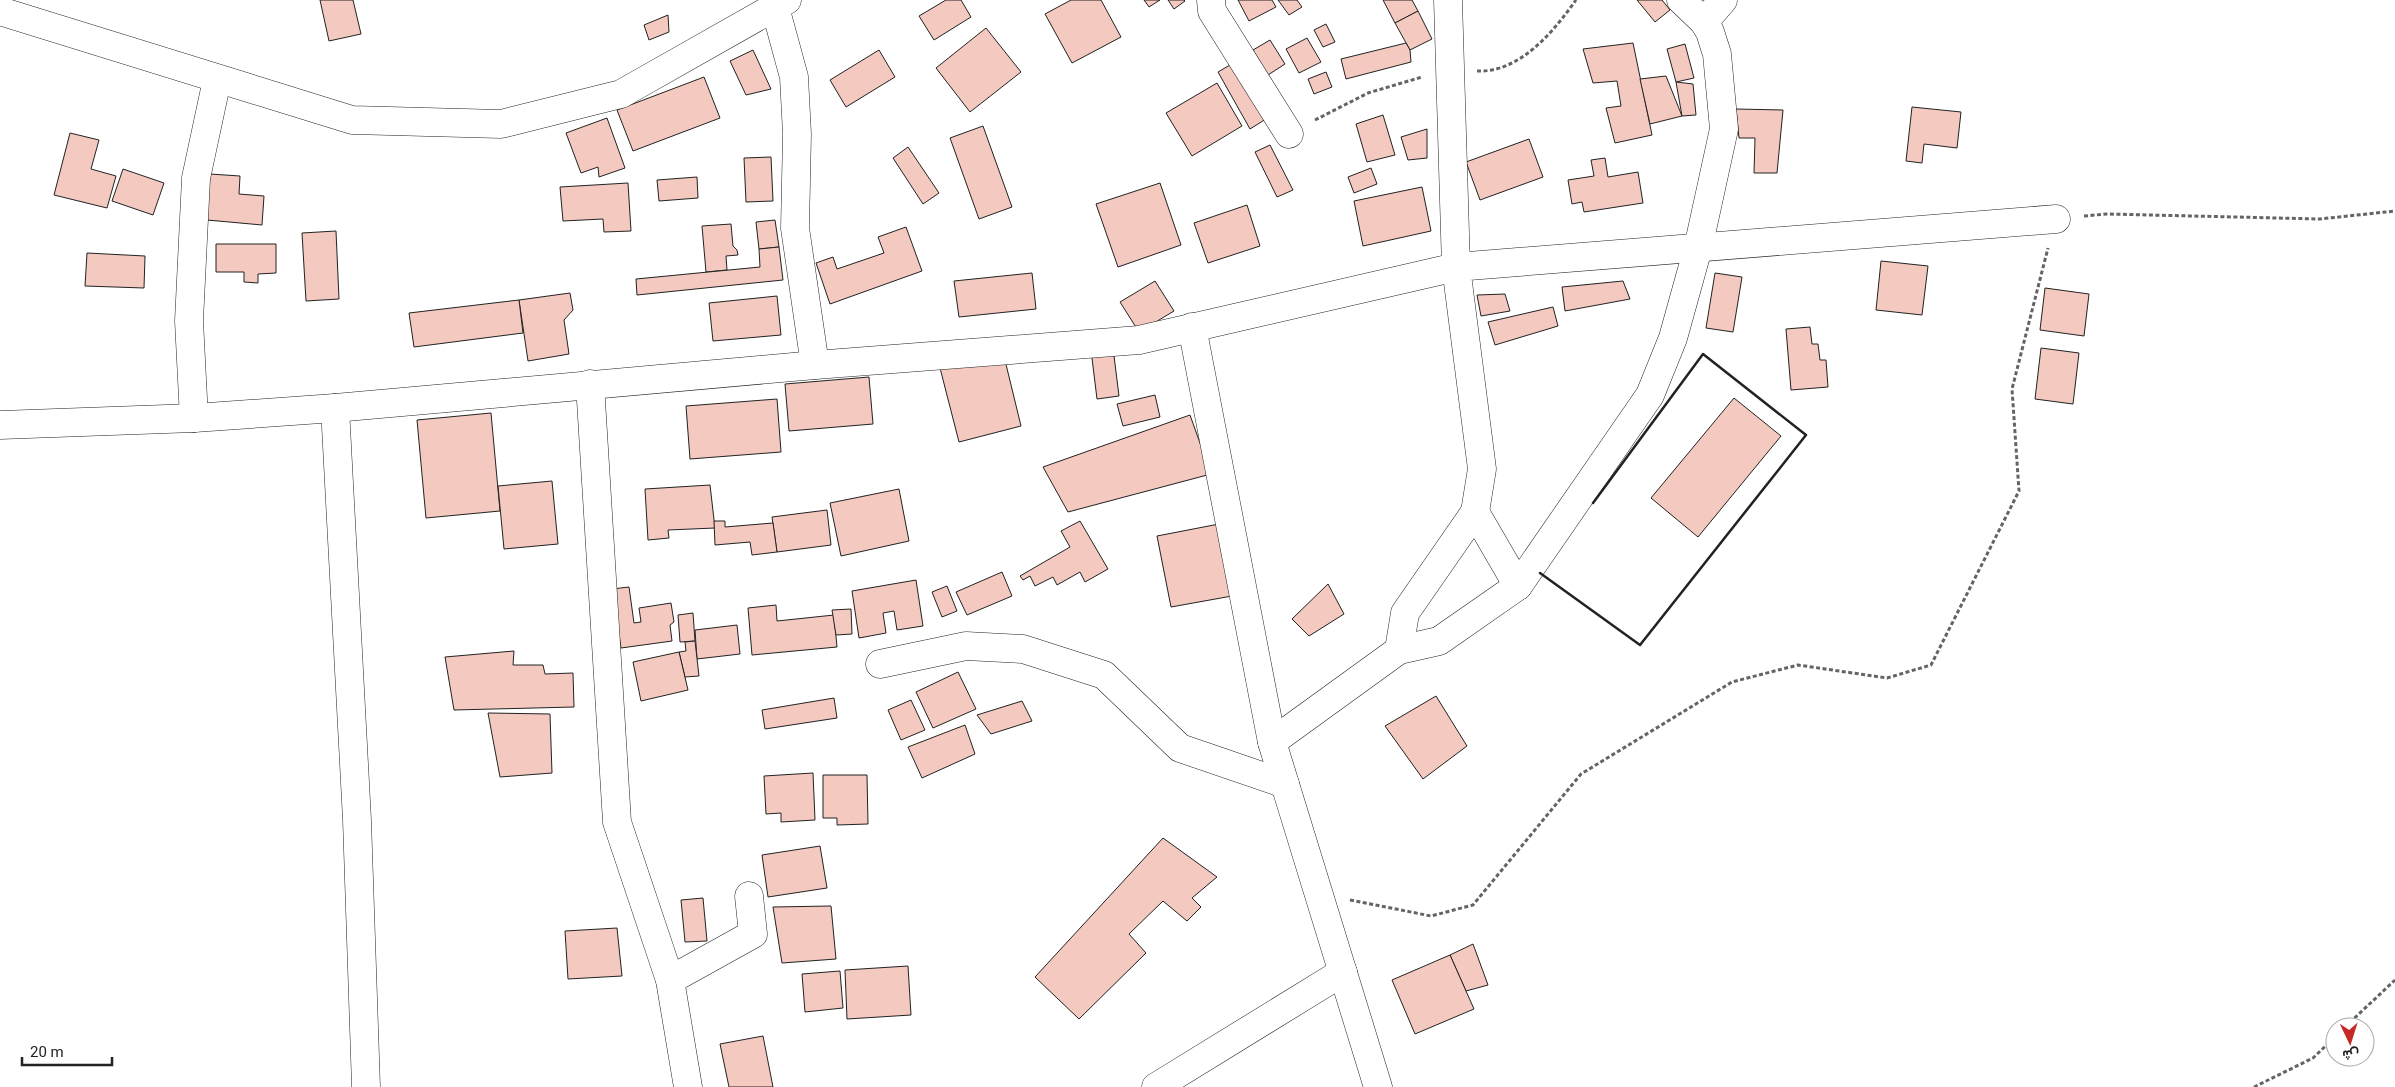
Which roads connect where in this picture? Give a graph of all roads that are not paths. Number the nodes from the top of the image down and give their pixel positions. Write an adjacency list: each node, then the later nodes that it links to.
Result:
1 (1211, 0): 9 (street)
2 (1448, 0): 12 (street)
3 (1681, 0): 7 (street)
4 (1723, 0): 7 (street)
5 (778, 3): 8 (street); 14 (street)
6 (0, 11): 8 (street)
7 (1704, 22): 11 (street)
8 (217, 80): 17 (street)
9 (1289, 134)
10 (2056, 218): 11 (street)
11 (1698, 248): 12 (street); 20 (street)
12 (1456, 267): 13 (street); 19 (street)
13 (1192, 327): 14 (street); 23 (street)
14 (815, 364): 15 (street)
15 (590, 384): 16 (street); 27 (street)
16 (335, 408): 17 (street); 28 (street)
17 (194, 418): 18 (street)
18 (0, 425)
19 (1475, 512): 20 (street); 21 (street)
20 (1518, 586): 21 (street)
21 (1398, 650): 23 (street)
22 (880, 664): 24 (street)
23 (1272, 742): 24 (street)
24 (1285, 784): 26 (street)
25 (749, 896): 27 (street)
26 (1343, 972): 30 (street); 31 (street)
27 (670, 980): 29 (street)
28 (366, 1087)
29 (688, 1087)
30 (1156, 1087)
31 (1378, 1087)

